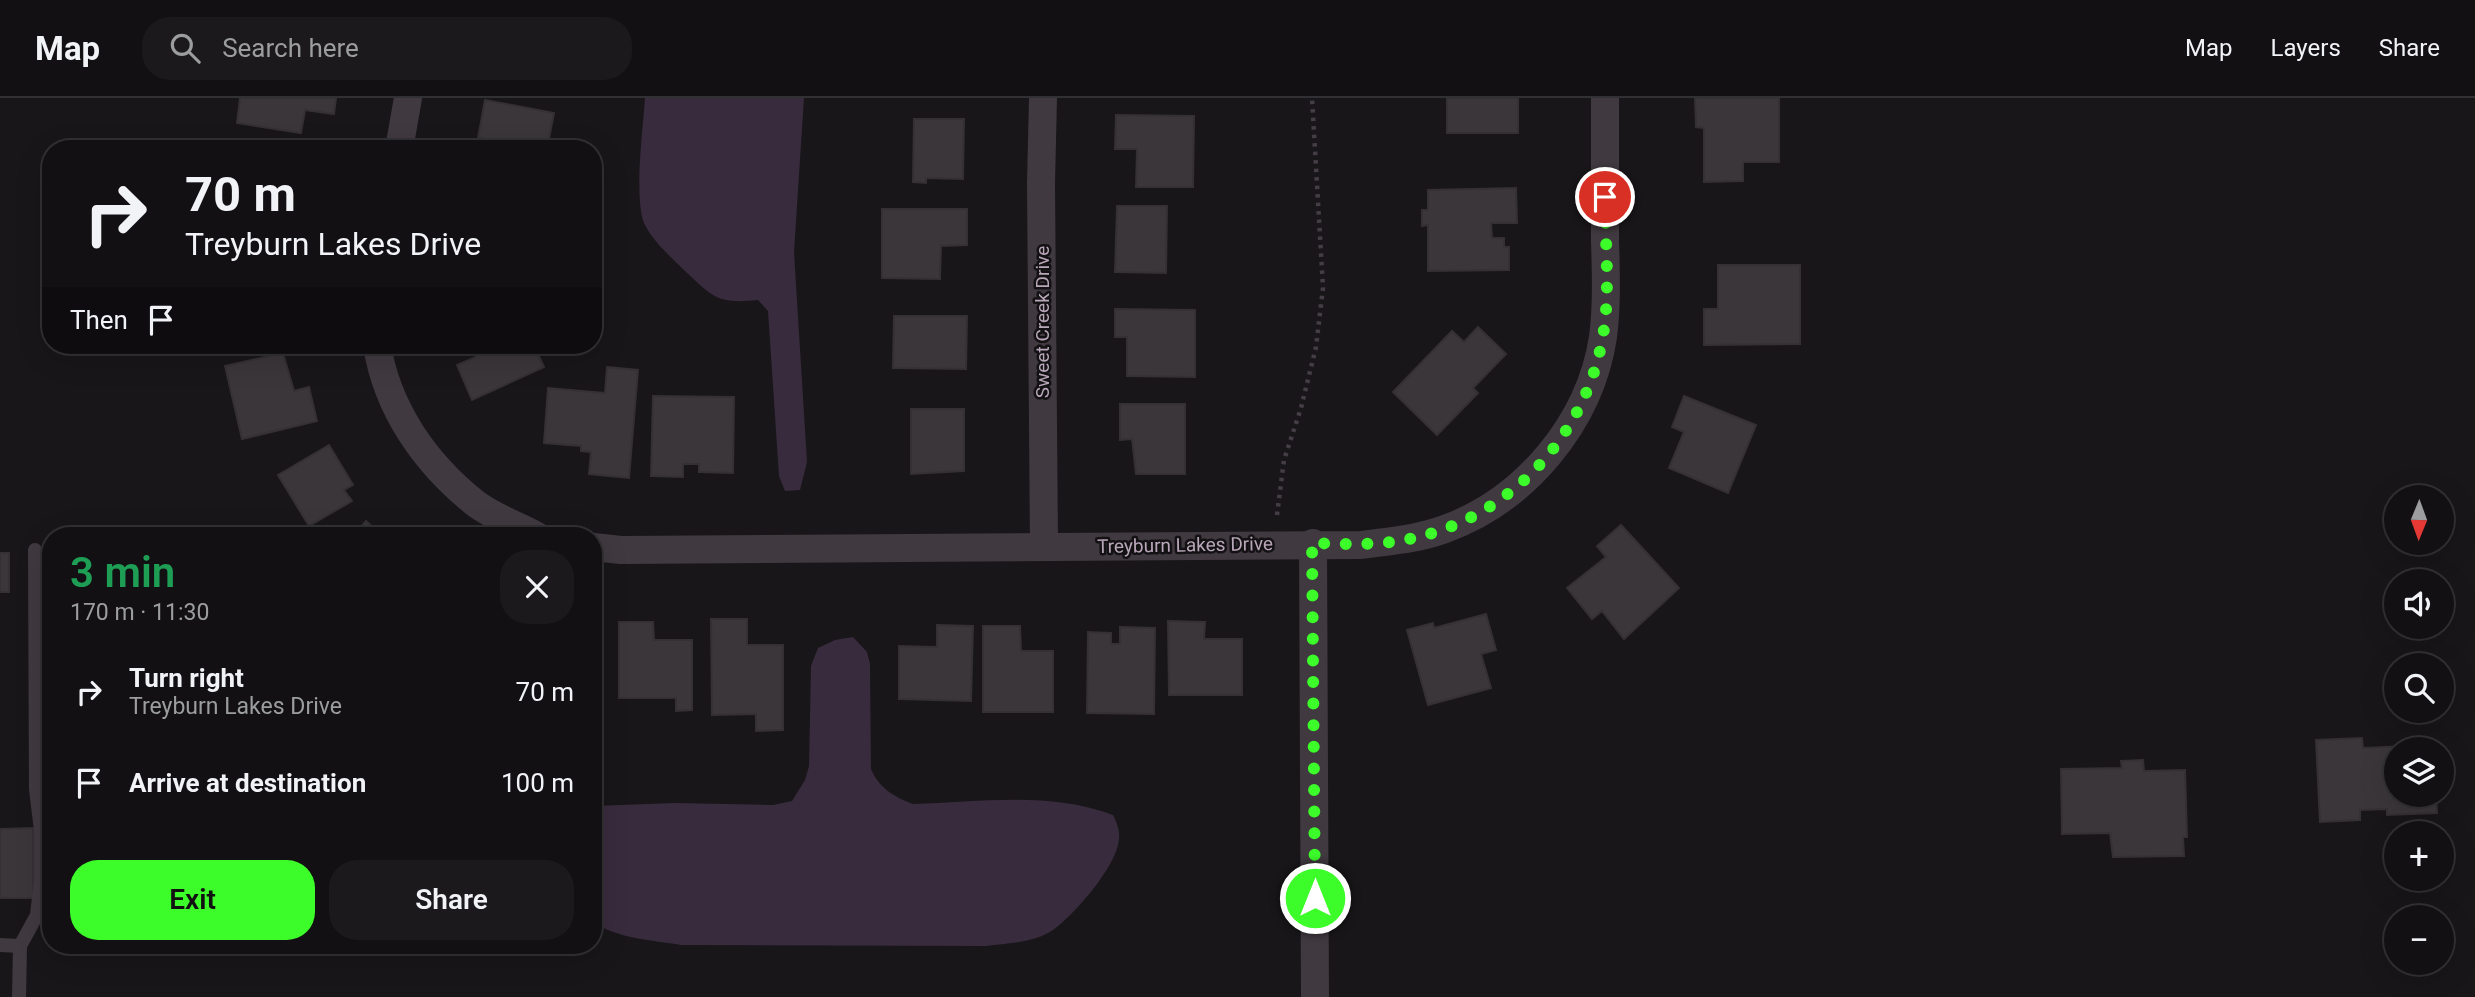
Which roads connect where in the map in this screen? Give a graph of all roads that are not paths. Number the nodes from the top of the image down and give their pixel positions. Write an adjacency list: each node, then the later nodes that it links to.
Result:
1 (408, 98): 4 (street)
2 (1043, 98): 8 (street, Sweet Creek Drive)
3 (1605, 98): 7 (street, Treyburn Lakes Drive)
4 (401, 140)
5 (379, 354): 6 (street)
6 (520, 527)
7 (1312, 543): 8 (street, Treyburn Lakes Drive); 14 (street)
8 (1044, 546): 9 (street, Treyburn Lakes Drive)
9 (602, 548)
10 (35, 550): 12 (lane)
11 (0, 945): 12 (lane)
12 (20, 946): 13 (lane)
13 (19, 997)
14 (1315, 997)

